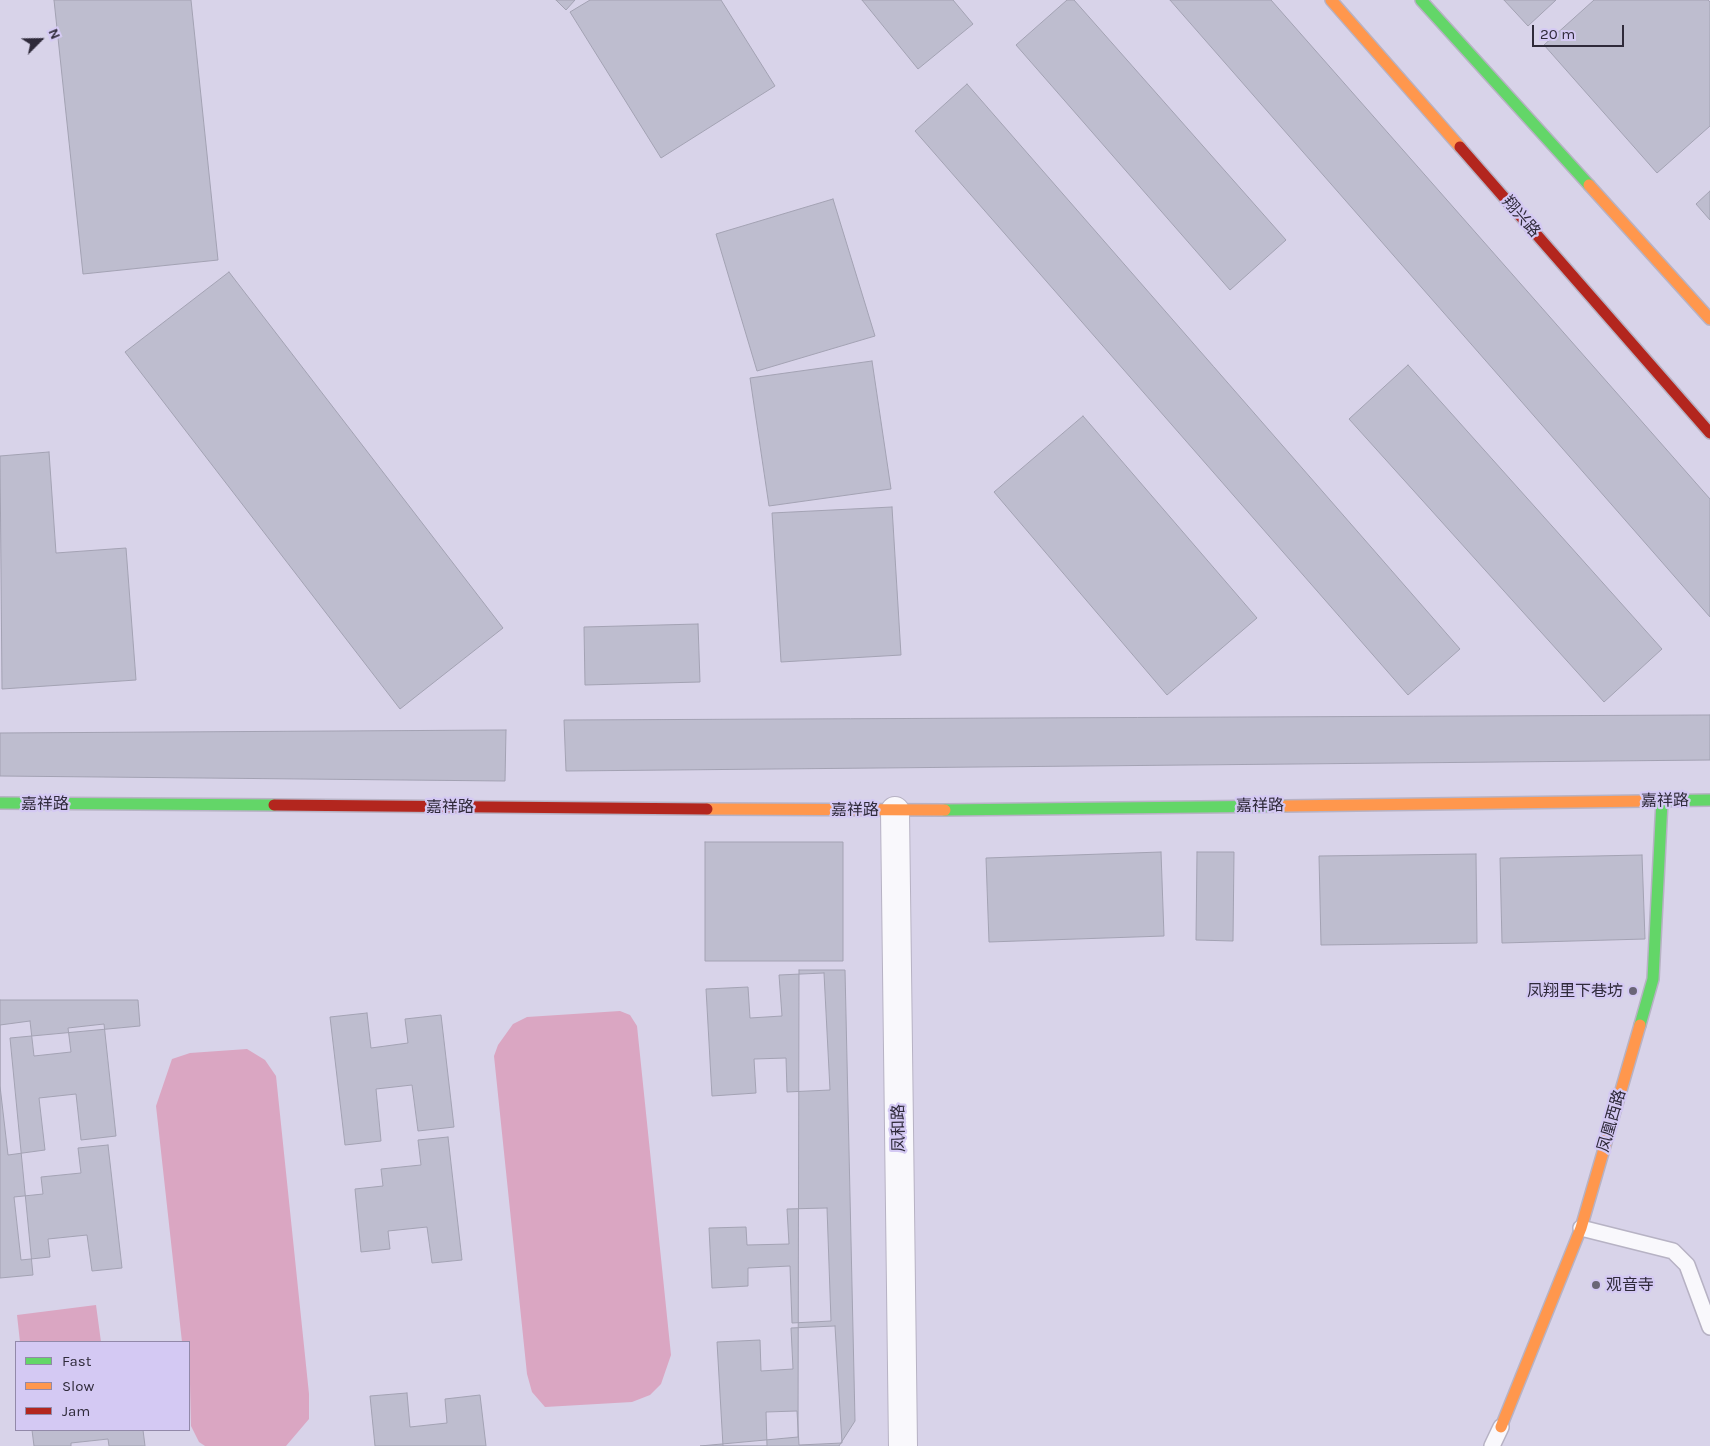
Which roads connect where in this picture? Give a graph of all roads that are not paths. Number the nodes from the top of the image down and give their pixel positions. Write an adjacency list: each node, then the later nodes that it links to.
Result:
1 (1331, 0): 4 (street, 翔兴路)
2 (1421, 0): 3 (street)
3 (1710, 319)
4 (1710, 433)
5 (1710, 800): 6 (street, 嘉祥路)
6 (1662, 801): 8 (street, 嘉祥路); 9 (street, 凤凰西路)
7 (0, 803): 8 (street, 嘉祥路)
8 (895, 811): 12 (street, 凤和路)
9 (1580, 1228): 10 (lane); 11 (street, 凤凰西路)
10 (1710, 1327)
11 (1500, 1428): 13 (lane)
12 (903, 1446)
13 (1492, 1446)

